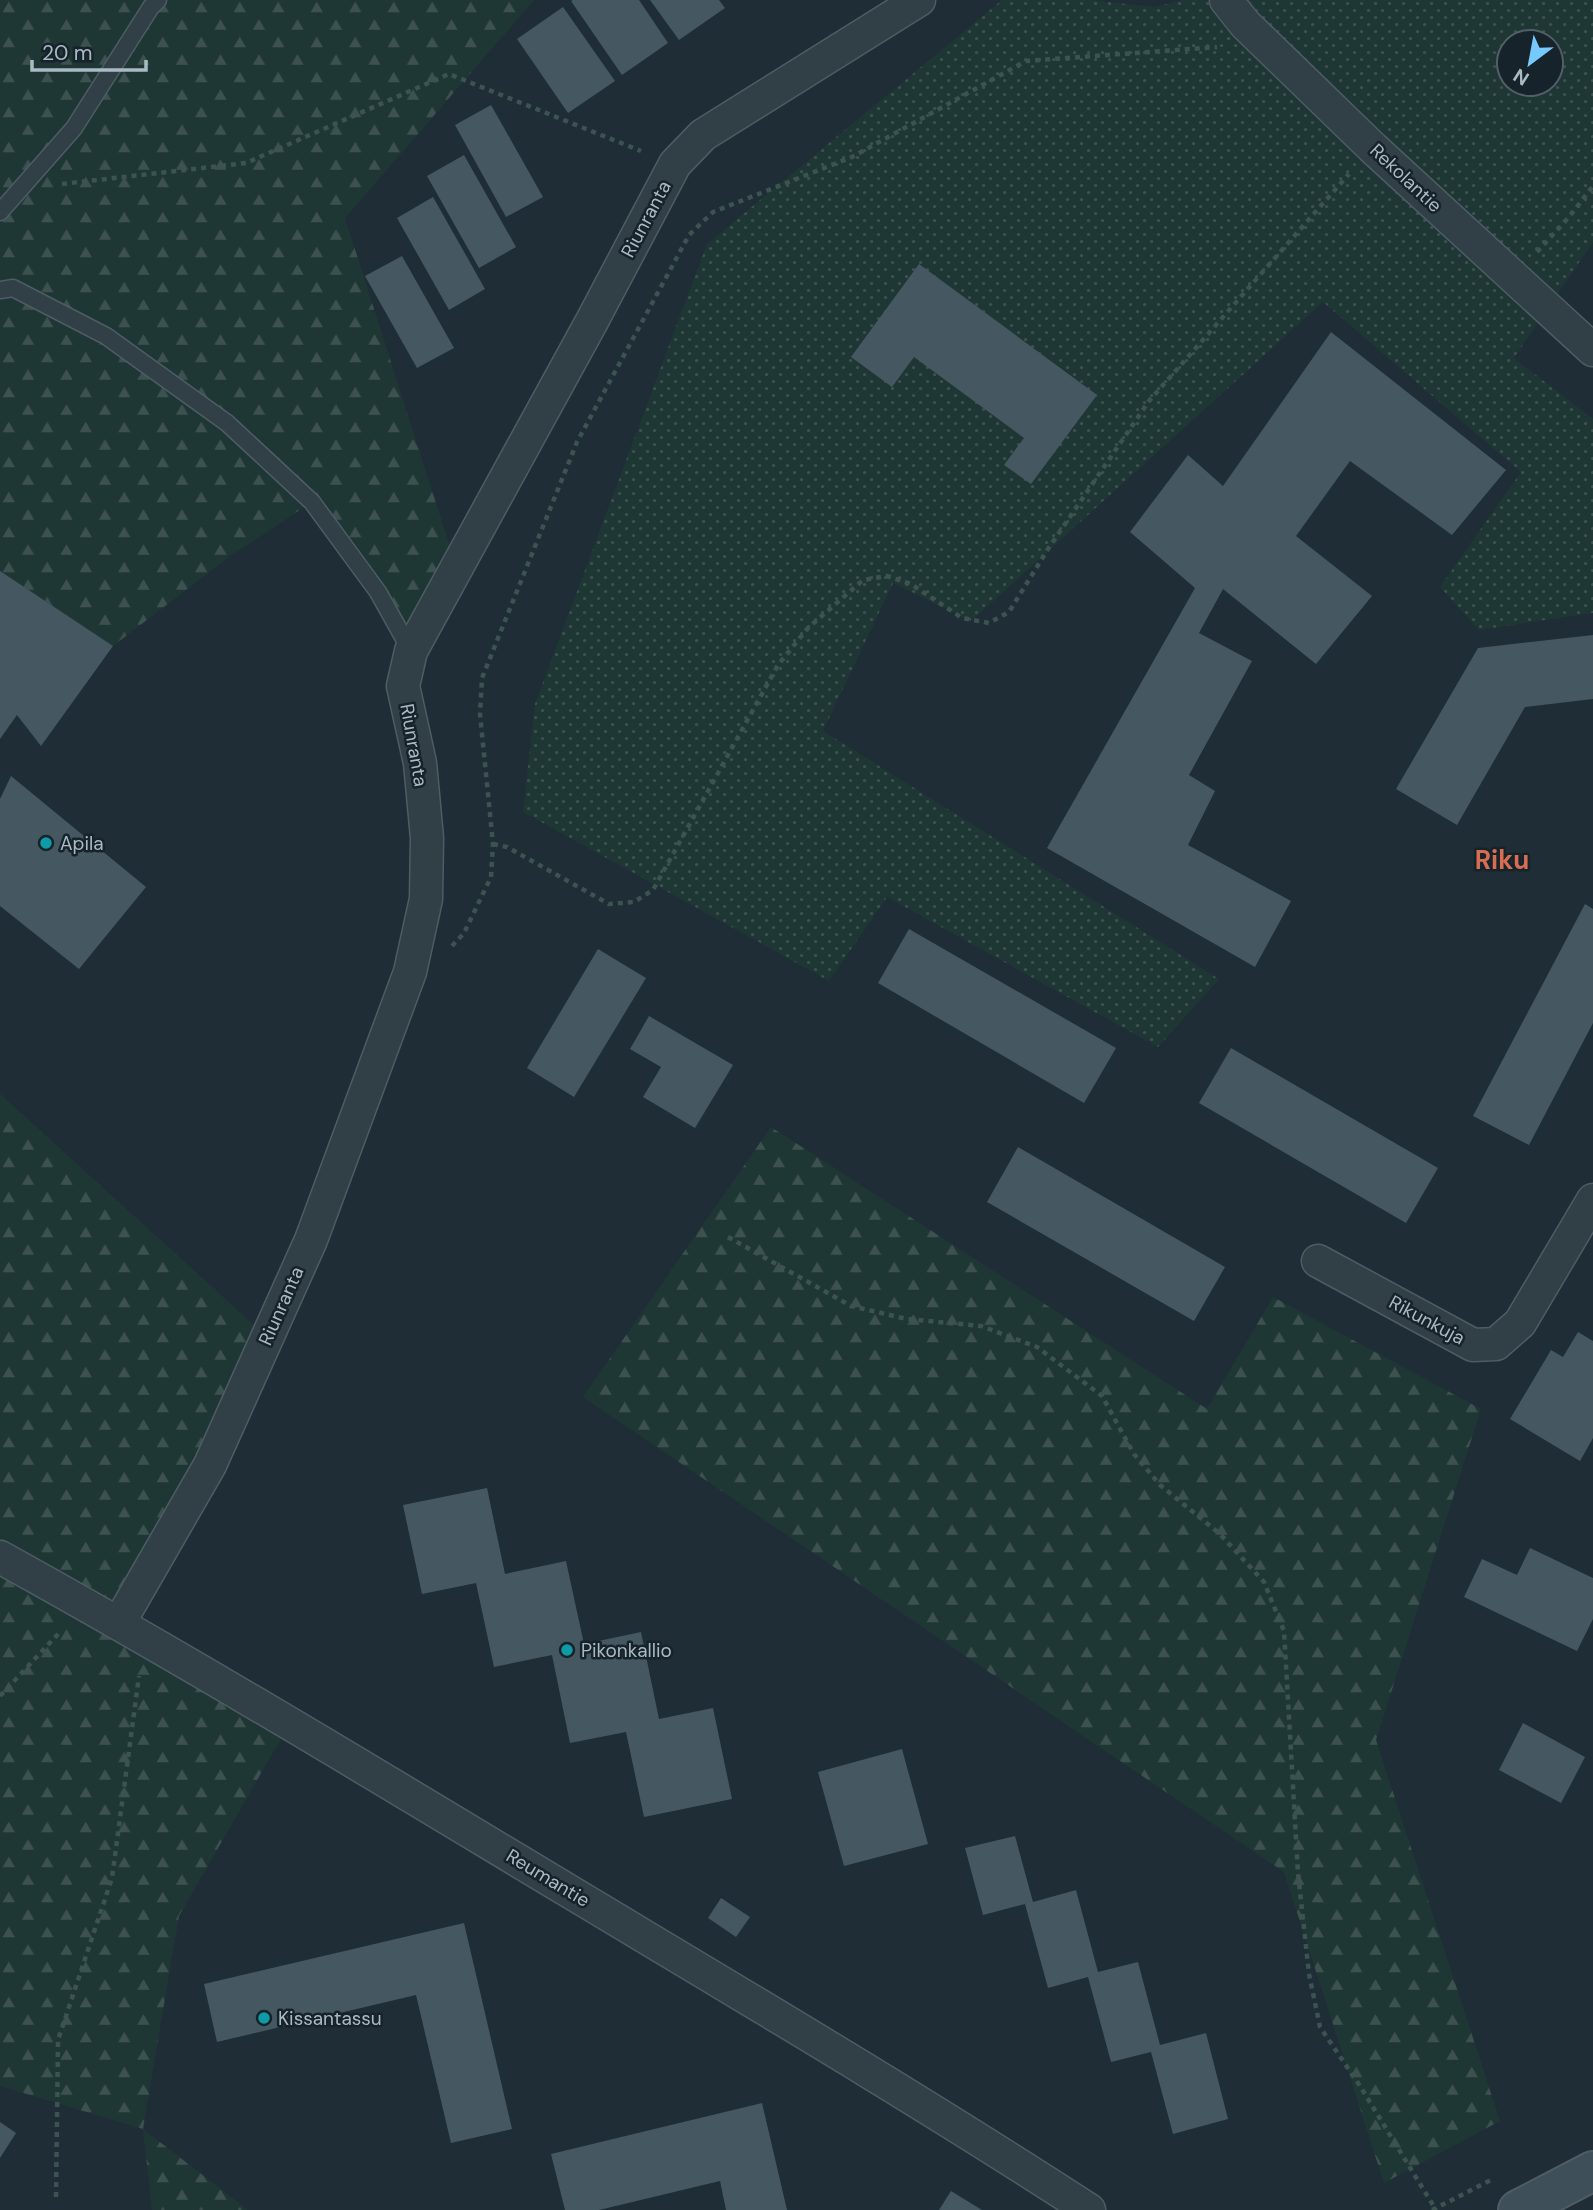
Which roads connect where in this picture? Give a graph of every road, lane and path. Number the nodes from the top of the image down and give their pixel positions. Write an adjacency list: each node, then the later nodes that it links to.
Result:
1 (158, 0): 8 (lane)
2 (919, 0): 6 (street, Riunranta)
3 (1226, 0): 5 (street, Rekolantie)
4 (1225, 46): 13 (path)
5 (1373, 148): 9 (street, Rekolantie); 13 (path)
6 (675, 164): 8 (path); 12 (street, Riunranta)
7 (1593, 186): 9 (path)
8 (4, 208)
9 (1517, 281): 11 (street, Rekolantie)
10 (0, 290): 12 (lane)
11 (1593, 350)
12 (411, 651): 14 (street, Riunranta)
13 (493, 844): 14 (path)
14 (410, 972): 20 (street, Riunranta)
15 (1593, 1200): 17 (street, Rikunkuja)
16 (728, 1237): 25 (path)
17 (1318, 1261)
18 (0, 1557): 19 (street, Reumantie)
19 (85, 1604): 20 (street, Reumantie); 21 (path)
20 (131, 1630): 23 (path); 24 (street, Reumantie)
21 (0, 1696)
22 (1593, 2171): 26 (street)
23 (55, 2197)
24 (1090, 2210)
25 (1436, 2210)
26 (1518, 2210)

